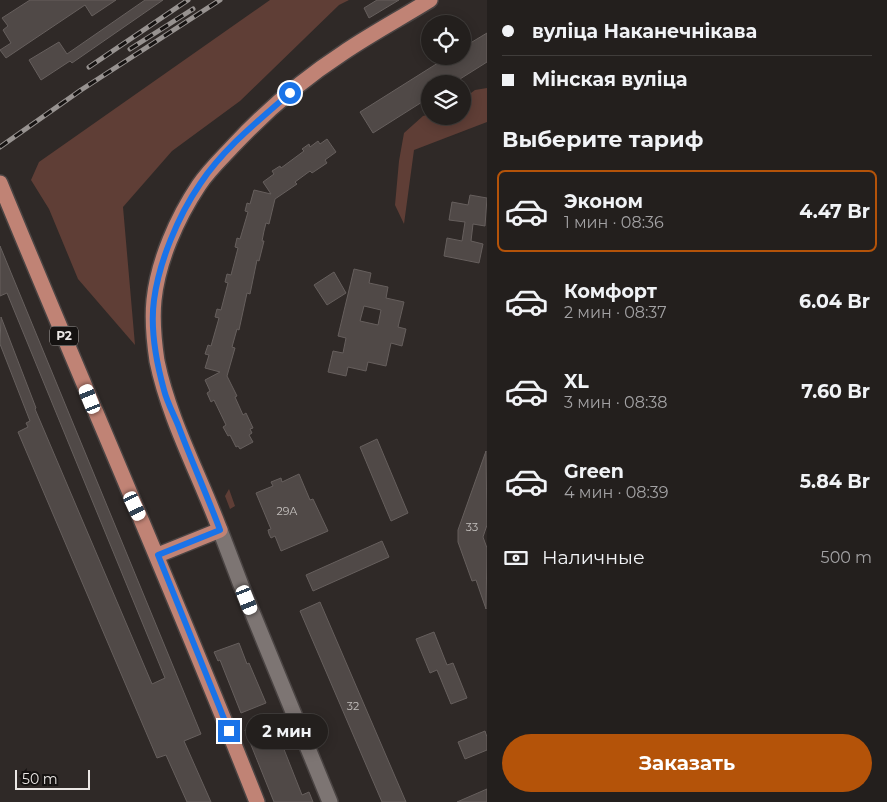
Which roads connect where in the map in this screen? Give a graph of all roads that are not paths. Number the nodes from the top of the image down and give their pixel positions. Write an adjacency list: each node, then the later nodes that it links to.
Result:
1 (430, 0): 3 (main road)
2 (0, 183): 4 (main road, Р2)
3 (220, 530): 4 (main road); 6 (street)
4 (158, 555): 5 (main road, Р2)
5 (257, 802)
6 (330, 802)

